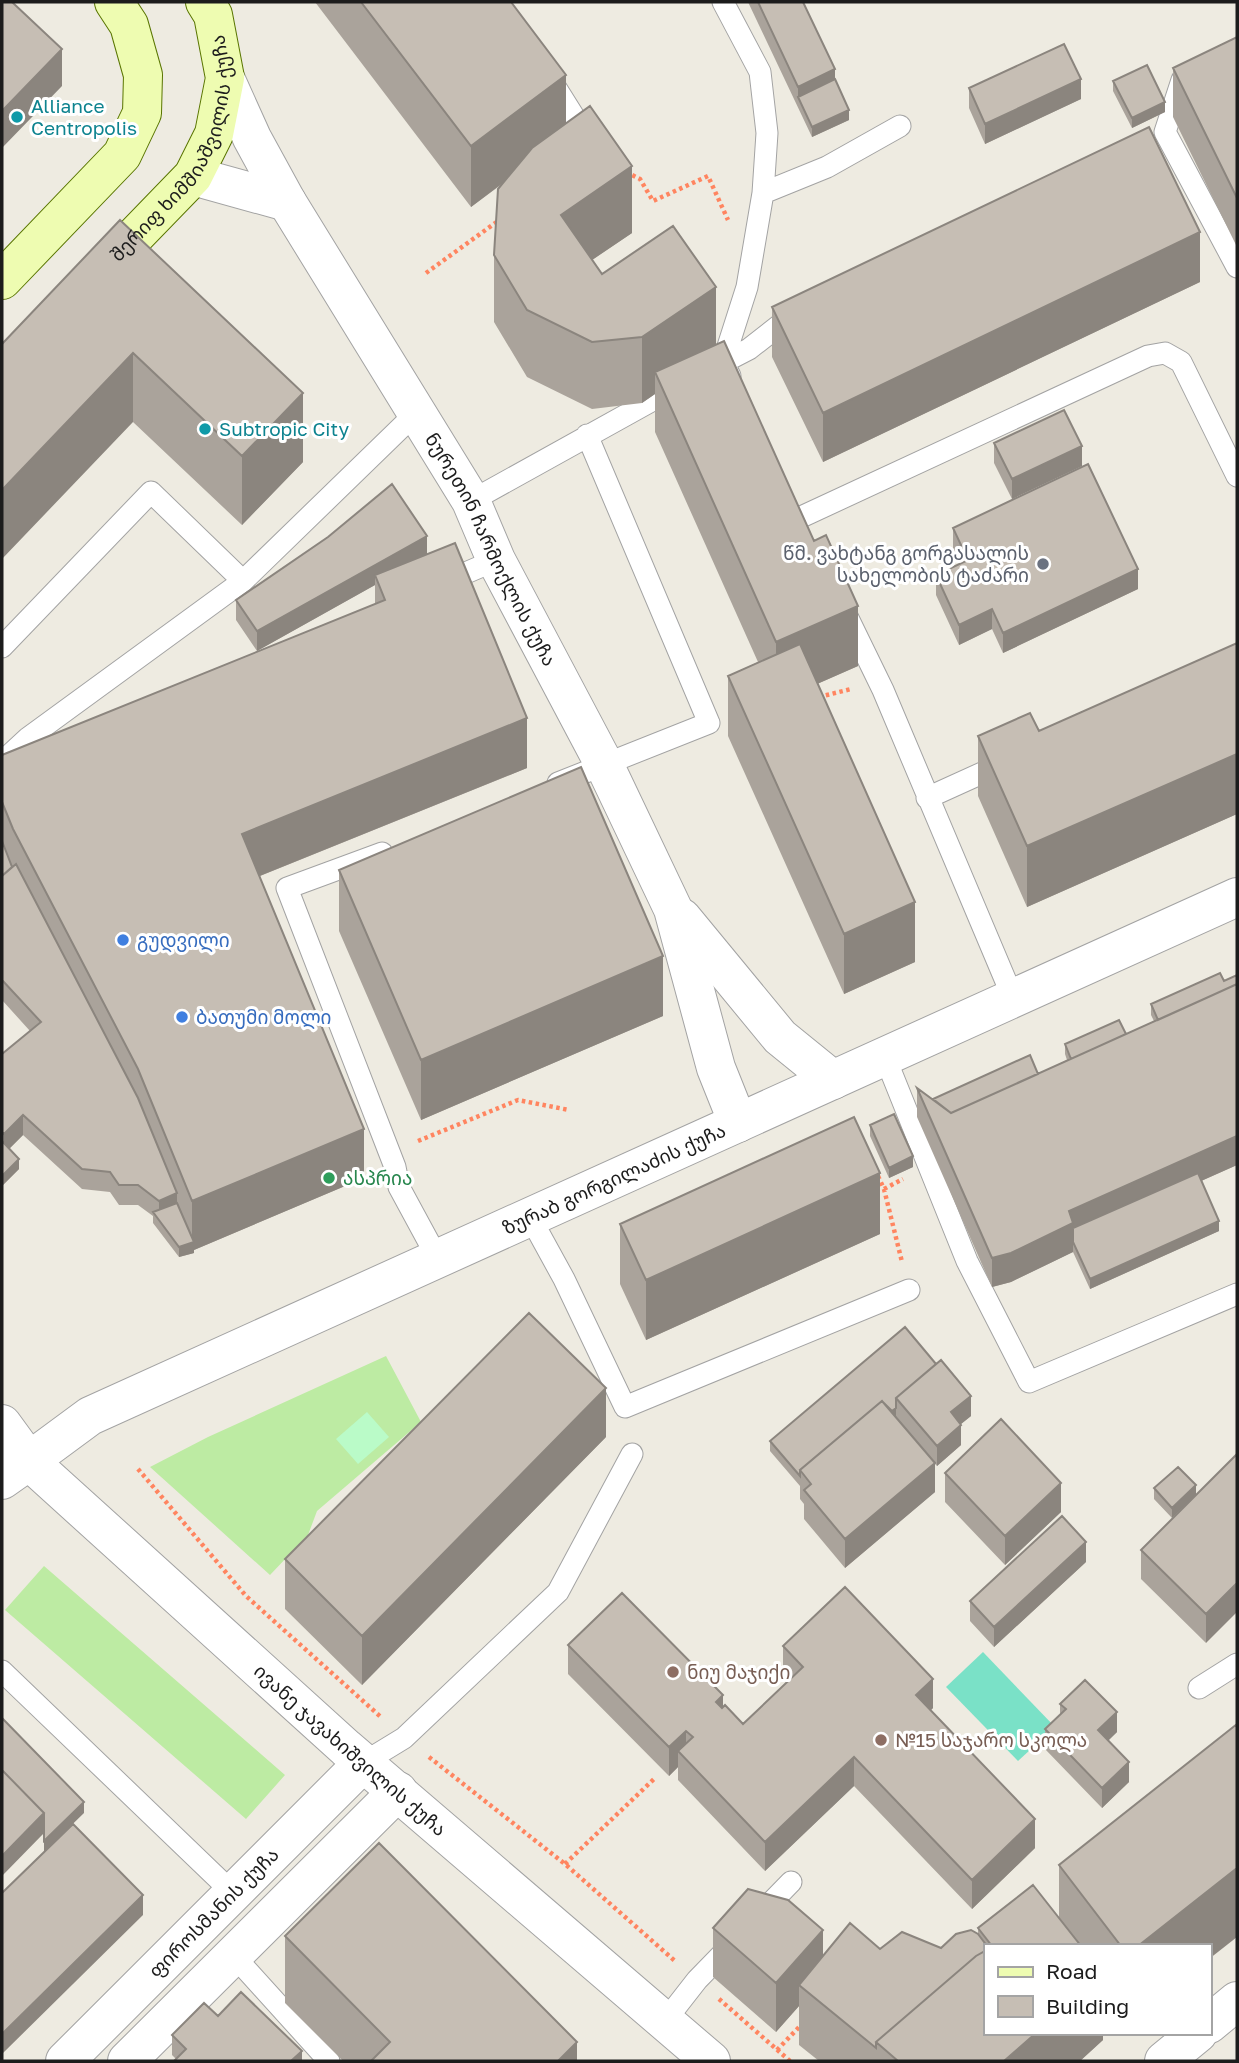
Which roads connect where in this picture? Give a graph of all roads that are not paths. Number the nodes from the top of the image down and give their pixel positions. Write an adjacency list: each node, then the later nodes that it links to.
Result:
1 (114, 2): 13 (main road, შერიფ ხიმშიაშვილის ქუჩა)
2 (205, 2): 6 (main road, შერიფ ხიმშიაშვილის ქუჩა)
3 (723, 2): 10 (lane)
4 (543, 68): 7 (lane)
5 (1204, 68): 12 (lane)
6 (225, 78): 9 (main road, შერიფ ხიმშიაშვილის ქუჩა); 11 (street, ნურეთინ ჩარმოქლის ქუჩა)
7 (578, 123)
8 (900, 125): 10 (lane)
9 (193, 176): 11 (street); 14 (main road, შერიფ ხიმშიაშვილის ქუჩა)
10 (762, 193): 16 (lane)
11 (287, 202): 18 (street, ნურეთინ ჩარმოქლის ქუჩა)
12 (1237, 267)
13 (2, 281)
14 (79, 295)
15 (812, 300): 16 (lane)
16 (723, 362): 17 (lane); 19 (lane)
17 (737, 389)
18 (416, 413): 22 (street, ნურეთინ ჩარმოქლის ქუჩა); 24 (lane)
19 (587, 435): 22 (lane); 30 (lane)
20 (1237, 476): 21 (lane)
21 (788, 495)
22 (471, 501): 23 (street, ნურეთინ ჩარმოქლის ქუჩა)
23 (496, 560): 25 (lane); 30 (street, ნურეთინ ჩარმოქლის ქუჩა)
24 (243, 582): 27 (lane); 29 (lane)
25 (424, 592)
26 (835, 592): 32 (lane)
27 (2, 647)
28 (1020, 755): 32 (lane)
29 (2, 762)
30 (604, 764): 31 (lane); 35 (street, ნურეთინ ჩარმოქლის ქუჩა)
31 (537, 792)
32 (927, 798): 36 (lane)
33 (401, 845): 41 (lane)
34 (1237, 897): 36 (street, ზურაბ გორგილაძის ქუჩა)
35 (673, 909): 38 (street, ნურეთინ ჩარმოქლის ქუჩა); 39 (street, ნურეთინ ჩარმოქლის ქუჩა)
36 (1013, 998): 37 (street, ზურაბ გორგილაძის ქუჩა)
37 (885, 1057): 38 (street, ზურაბ გორგილაძის ქუჩა); 43 (lane)
38 (833, 1080): 39 (street, ზურაბ გორგილაძის ქუჩა)
39 (738, 1123): 40 (street, ზურაბ გორგილაძის ქუჩა)
40 (530, 1217): 41 (street, ზურაბ გორგილაძის ქუჩა); 42 (lane)
41 (438, 1259): 46 (street, ზურაბ გორგილაძის ქუჩა)
42 (909, 1290)
43 (1237, 1294)
44 (2, 1424): 46 (street, ივანე ჯავახიშვილის ქუჩა)
45 (632, 1454): 50 (lane)
46 (15, 1471): 50 (street, ივანე ჯავახიშვილის ქუჩა)
47 (1237, 1664): 49 (lane)
48 (2, 1671): 53 (lane)
49 (1199, 1688)
50 (363, 1763): 51 (street, ივანე ჯავახიშვილის ქუჩა); 53 (street, ფიროსმანის ქუჩა)
51 (398, 1791): 54 (street); 56 (street, ივანე ჯავახიშვილის ქუჩა)
52 (791, 1882): 56 (lane)
53 (233, 1893): 59 (street, ფიროსმანის ქუჩა)
54 (234, 1956): 60 (street); 61 (lane)
55 (1237, 2001): 57 (street)
56 (665, 2021): 62 (street, ივანე ჯავახიშვილის ქუჩა)
57 (1211, 2022)
58 (1196, 2035): 63 (street)
59 (65, 2061)
60 (127, 2061)
61 (329, 2061)
62 (711, 2061)
63 (1164, 2061)

